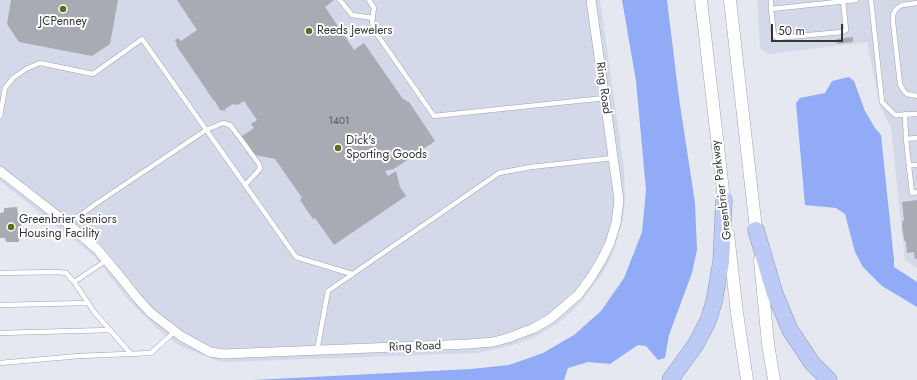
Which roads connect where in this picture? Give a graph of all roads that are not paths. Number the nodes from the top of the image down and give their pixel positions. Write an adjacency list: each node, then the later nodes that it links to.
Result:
1 (340, 0): 12 (lane)
2 (369, 0): 12 (lane)
3 (591, 0): 14 (street, Ring Road)
4 (701, 0): 27 (main road, Greenbrier Parkway)
5 (730, 0): 29 (main road)
6 (771, 0): 11 (lane)
7 (856, 0): 9 (lane)
8 (871, 0): 15 (lane)
9 (843, 1): 11 (lane); 11 (lane)
10 (917, 3): 13 (lane)
11 (772, 9)
12 (373, 18): 14 (lane)
13 (917, 96)
14 (605, 98): 21 (street, Ring Road)
15 (905, 114): 16 (lane); 20 (lane)
16 (917, 114)
17 (0, 116): 18 (lane)
18 (206, 130): 25 (lane); 25 (lane); 28 (lane)
19 (917, 138): 20 (lane)
20 (906, 139): 23 (lane)
21 (613, 158): 32 (lane); 39 (street, Ring Road)
22 (917, 164): 23 (lane)
23 (909, 165): 26 (lane)
24 (0, 171): 28 (street, Ring Road)
25 (245, 185): 32 (lane)
26 (917, 192)
27 (724, 200): 42 (highway); 43 (main road, Greenbrier Parkway)
28 (68, 224): 30 (street, Ring Road)
29 (756, 230): 44 (main road); 45 (highway)
30 (107, 260): 33 (lane); 37 (street, Ring Road)
31 (0, 272): 33 (lane)
32 (352, 274): 39 (lane)
33 (74, 282): 34 (lane)
34 (88, 303): 35 (lane); 36 (lane)
35 (0, 305)
36 (110, 330): 38 (lane); 40 (lane)
37 (174, 332): 39 (street, Ring Road); 40 (lane)
38 (0, 333)
39 (317, 351)
40 (131, 354): 41 (lane)
41 (0, 363)
42 (670, 380)
43 (746, 380)
44 (774, 380)
45 (829, 380)

